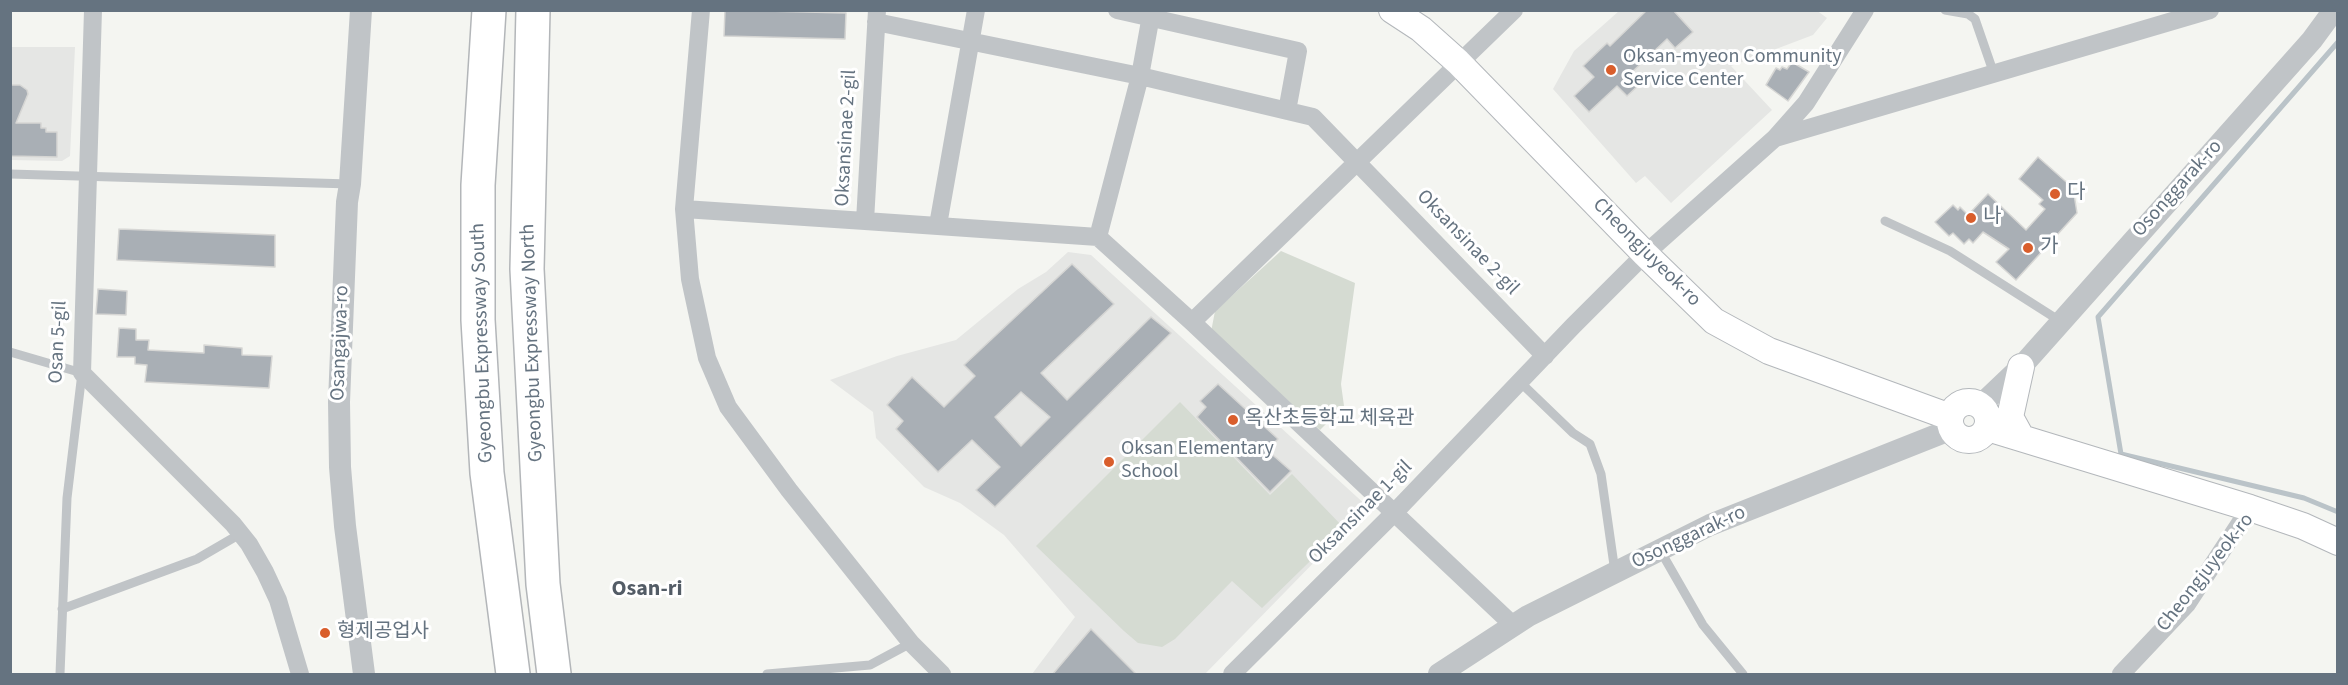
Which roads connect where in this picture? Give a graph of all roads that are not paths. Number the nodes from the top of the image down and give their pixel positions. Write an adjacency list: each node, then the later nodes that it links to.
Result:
1 (93, 10): 24 (street, Osan 5-gil)
2 (361, 10): 25 (street, Osangajwa-ro)
3 (489, 10): 55 (highway, Gyeongbu Expressway South)
4 (533, 10): 56 (highway, Gyeongbu Expressway North)
5 (701, 10): 26 (street)
6 (976, 10): 16 (street)
7 (1117, 10): 14 (street)
8 (1392, 10): 17 (main road, Cheongjuyeok-ro)
9 (1514, 10): 17 (street)
10 (1945, 10): 18 (lane)
11 (2210, 10): 18 (street, Oksansinae 1-gil)
12 (2334, 10): 33 (street, Osonggarak-ro)
13 (1858, 13): 21 (street, Oksansinae 1-gil)
14 (1151, 14): 19 (street); 20 (street)
15 (876, 16): 16 (street, Oksansinae 2-gil); 27 (street, Oksansinae 2-gil)
16 (970, 41): 19 (street, Oksansinae 2-gil); 29 (street)
17 (1458, 62): 22 (street); 31 (main road, Cheongjuyeok-ro)
18 (1994, 74): 21 (street, Oksansinae 1-gil)
19 (1140, 76): 20 (street, Oksansinae 2-gil); 30 (street)
20 (1287, 111): 22 (street, Oksansinae 2-gil)
21 (1775, 138): 31 (street, Oksansinae 1-gil)
22 (1356, 162): 32 (street); 35 (street, Oksansinae 2-gil)
23 (10, 174): 24 (lane)
24 (87, 177): 25 (lane); 37 (street, Osan 5-gil)
25 (350, 184): 54 (street, Osangajwa-ro)
26 (684, 209): 27 (street); 50 (street)
27 (865, 221): 29 (street, Oksansinae 2-gil)
28 (1885, 221): 33 (lane)
29 (938, 225): 30 (street, Oksansinae 2-gil)
30 (1098, 237): 32 (street)
31 (1645, 254): 35 (street, Oksansinae 1-gil); 40 (main road, Cheongjuyeok-ro)
32 (1192, 322): 43 (street)
33 (2061, 322): 36 (street, Osonggarak-ro)
34 (11, 354): 37 (lane)
35 (1545, 356): 38 (street, Oksansinae 1-gil)
36 (2020, 367): 39 (street, Osonggarak-ro); 41 (main road)
37 (82, 373): 44 (street); 48 (lane, Osan 5-gil)
38 (1520, 382): 43 (street, Oksansinae 1-gil); 47 (lane)
39 (1984, 416): 40 (main road); 41 (main road)
40 (1951, 423): 46 (street, Osonggarak-ro)
41 (2021, 437): 42 (main road)
42 (2250, 508): 45 (main road, Cheongjuyeok-ro); 62 (street, Cheongjuyeok-ro)
43 (1393, 514): 49 (street); 59 (street, Oksansinae 1-gil)
44 (240, 534): 48 (lane); 53 (street)
45 (2337, 542)
46 (1660, 550): 47 (street, Osonggarak-ro); 61 (lane)
47 (1615, 573): 49 (street, Osonggarak-ro)
48 (62, 609): 52 (lane, Osan 5-gil)
49 (1514, 626): 60 (street, Osonggarak-ro)
50 (912, 644): 51 (lane); 58 (street)
51 (871, 670): 57 (lane)
52 (60, 675)
53 (300, 675)
54 (364, 675)
55 (513, 675)
56 (554, 675)
57 (767, 675)
58 (942, 675)
59 (1232, 675)
60 (1439, 675)
61 (1743, 675)
62 (2121, 675)

